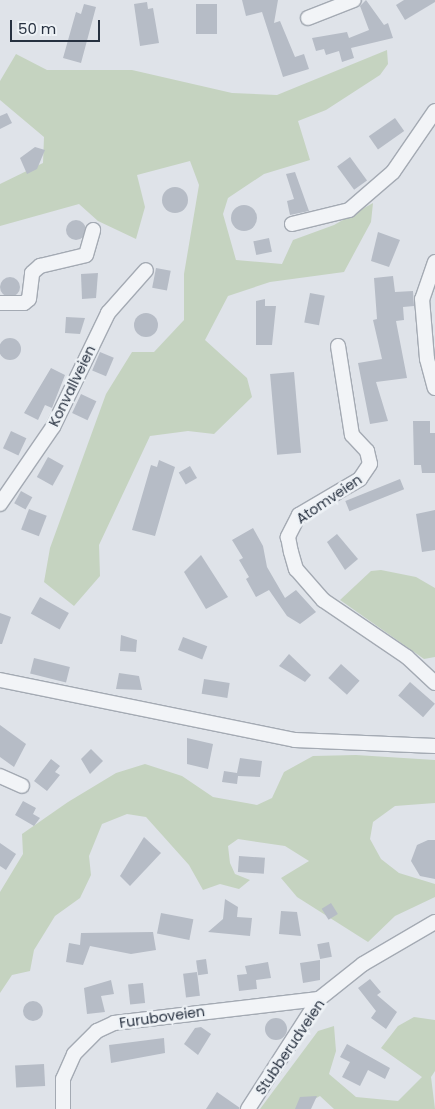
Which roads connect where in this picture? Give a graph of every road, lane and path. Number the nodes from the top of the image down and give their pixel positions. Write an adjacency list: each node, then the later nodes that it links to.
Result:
1 (354, 0): 2 (street)
2 (308, 18)
3 (435, 112): 4 (street)
4 (292, 224)
5 (93, 230): 8 (street)
6 (435, 262): 10 (street)
7 (146, 270): 11 (street, Konvallveien)
8 (0, 303)
9 (338, 346): 13 (street, Atomveien)
10 (435, 388)
11 (0, 504)
12 (0, 680): 14 (street)
13 (435, 683)
14 (435, 746)
15 (0, 776): 16 (street)
16 (22, 786)
17 (435, 922): 18 (street, Stubberudveien)
18 (319, 999): 19 (street, Furuboveien); 20 (street, Stubberudveien)
19 (63, 1109)
20 (248, 1109)

